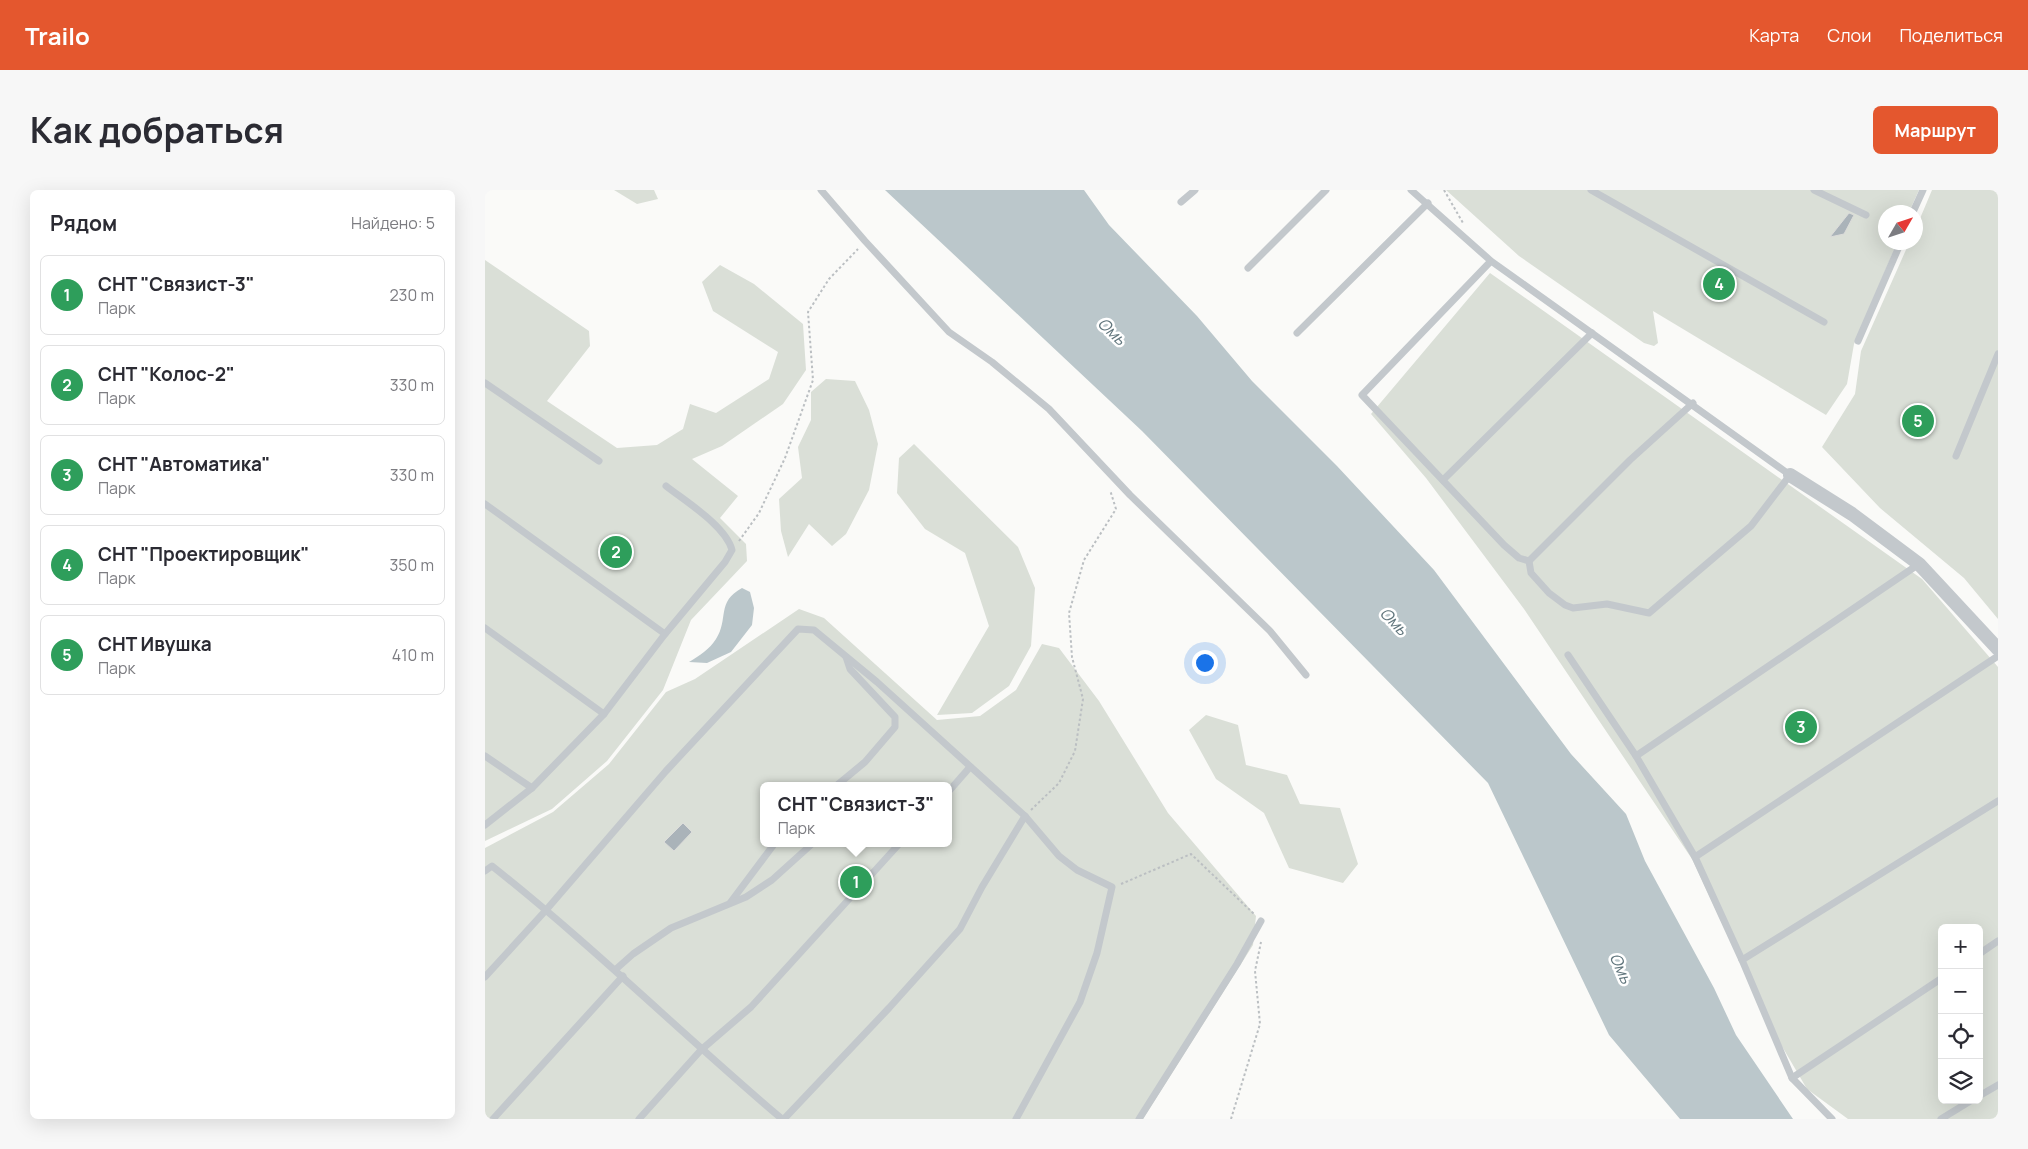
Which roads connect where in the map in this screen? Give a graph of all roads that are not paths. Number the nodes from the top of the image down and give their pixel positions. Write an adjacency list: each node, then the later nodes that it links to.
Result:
1 (821, 190): 36 (lane)
2 (1195, 190): 8 (lane)
3 (1326, 190): 14 (lane)
4 (1411, 190): 9 (lane)
5 (1591, 190): 15 (lane)
6 (1814, 190): 11 (lane)
7 (1923, 190): 10 (lane)
8 (1181, 202)
9 (1428, 203): 13 (lane); 16 (lane)
10 (1916, 205)
11 (1866, 214)
12 (1898, 250): 18 (lane)
13 (1491, 261): 17 (lane); 25 (lane)
14 (1248, 268)
15 (1824, 322)
16 (1297, 333)
17 (1592, 333): 21 (lane); 25 (lane)
18 (1858, 341)
19 (1998, 354): 22 (lane)
20 (485, 383): 23 (lane)
21 (1693, 403): 24 (lane); 28 (lane)
22 (1956, 456)
23 (599, 462)
24 (1790, 475): 28 (lane); 29 (street)
25 (1443, 480): 28 (lane)
26 (666, 486): 31 (lane)
27 (485, 504): 31 (lane)
28 (1529, 561)
29 (1919, 564): 32 (street); 39 (lane)
30 (485, 628): 37 (lane)
31 (665, 634): 37 (lane)
32 (1998, 649)
33 (845, 655): 40 (lane); 41 (lane); 53 (lane)
34 (1568, 655): 39 (lane)
35 (1998, 656): 50 (lane)
36 (1306, 675)
37 (604, 714): 42 (lane)
38 (485, 756): 42 (lane)
39 (1636, 756): 50 (lane)
40 (971, 767): 43 (lane); 45 (lane)
41 (841, 782)
42 (532, 788): 46 (lane)
43 (952, 788)
44 (1998, 800): 57 (lane)
45 (1025, 816): 69 (lane); 70 (lane)
46 (485, 825)
47 (772, 847): 52 (lane)
48 (809, 847): 52 (lane)
49 (897, 847): 62 (lane)
50 (1695, 857): 57 (lane)
51 (485, 871): 53 (lane)
52 (730, 903): 58 (lane)
53 (547, 909): 58 (lane); 59 (lane)
54 (1261, 921): 71 (lane)
55 (1998, 941): 56 (lane)
56 (1983, 951)
57 (1742, 960): 63 (lane)
58 (615, 970): 60 (lane)
59 (485, 976)
60 (623, 976): 62 (lane); 67 (lane)
61 (1938, 981): 63 (lane)
62 (701, 1050): 68 (lane); 69 (lane)
63 (1793, 1078): 72 (lane)
64 (1998, 1085): 65 (lane)
65 (1983, 1094)
66 (1965, 1104): 73 (lane)
67 (493, 1119)
68 (639, 1119)
69 (783, 1119)
70 (1017, 1119)
71 (1139, 1119)
72 (1832, 1119)
73 (1941, 1119)

